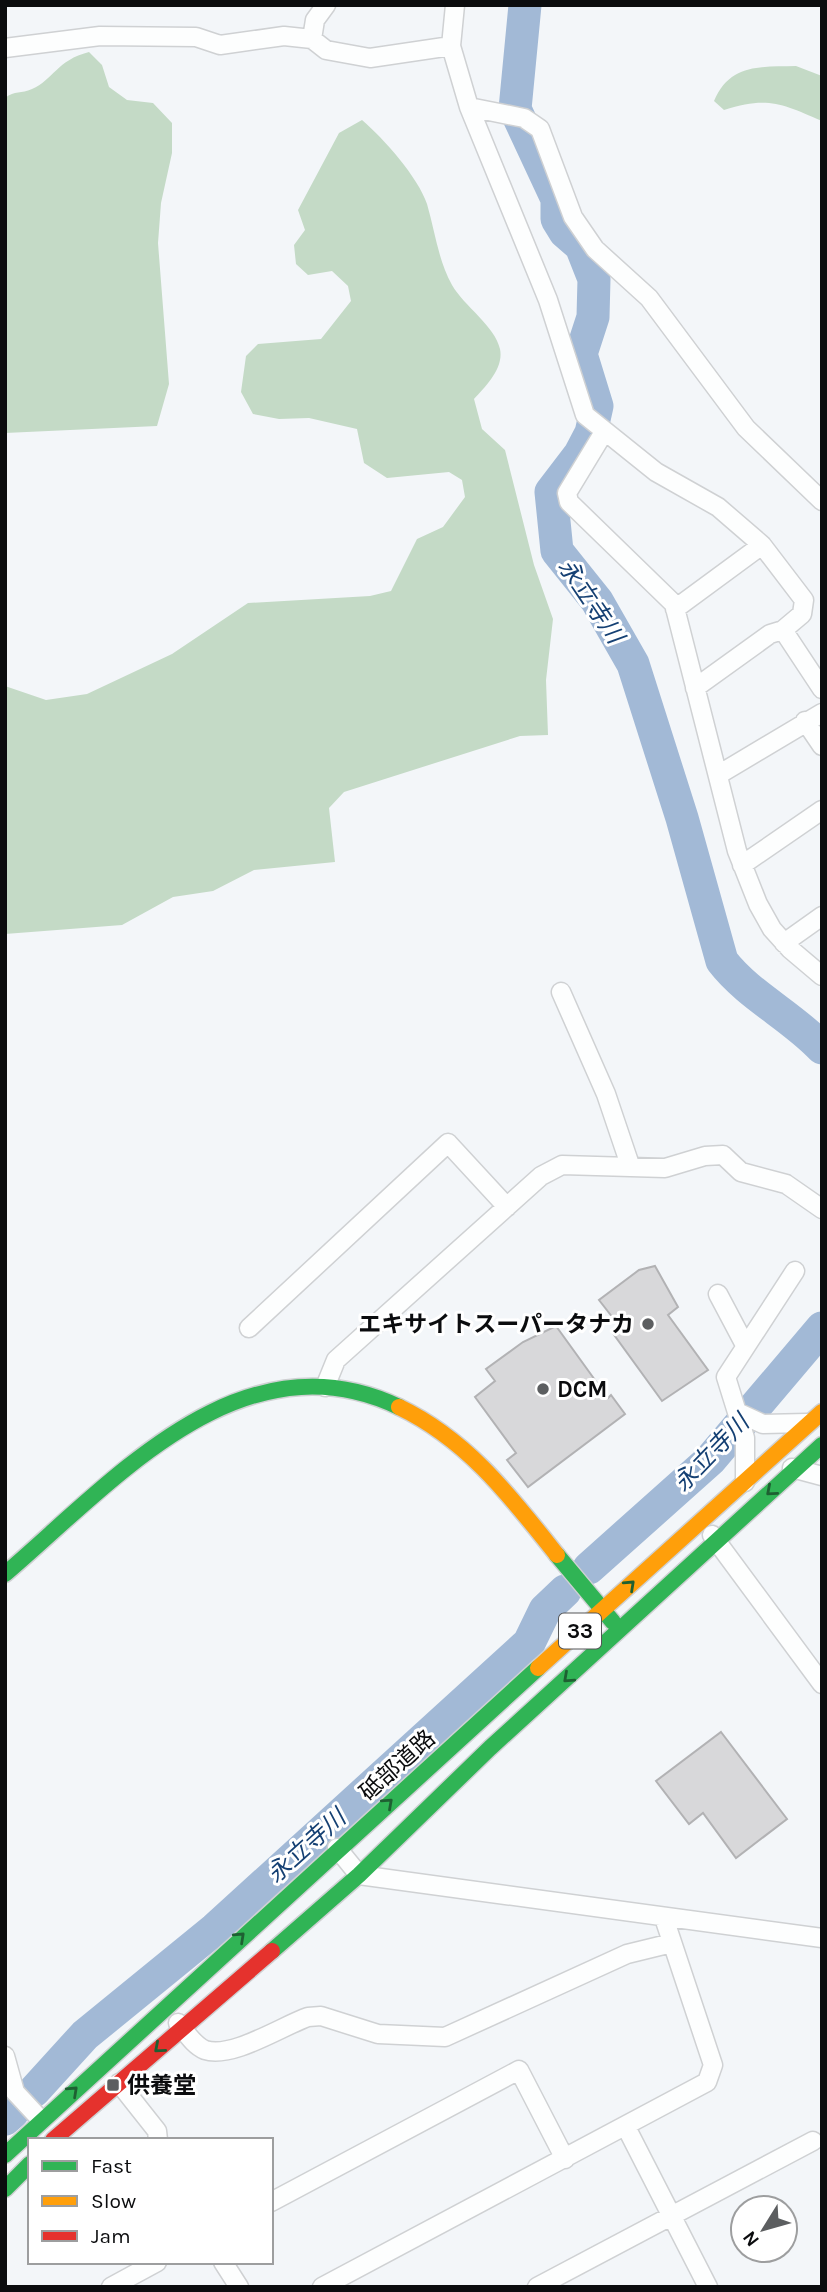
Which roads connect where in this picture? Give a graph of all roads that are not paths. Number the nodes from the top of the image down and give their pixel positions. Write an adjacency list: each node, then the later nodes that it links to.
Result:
1 (326, 5): 3 (street)
2 (455, 5): 4 (street)
3 (312, 39): 4 (street); 5 (street)
4 (451, 46): 6 (street)
5 (5, 48)
6 (469, 107): 7 (street); 8 (street)
7 (602, 430): 9 (street); 10 (street)
8 (822, 500)
9 (762, 545): 10 (street); 11 (street)
10 (675, 609): 12 (street)
11 (783, 630): 12 (street); 13 (street)
12 (695, 688): 17 (street)
13 (822, 689)
14 (822, 713): 15 (street)
15 (805, 721): 16 (street); 17 (street)
16 (822, 746)
17 (718, 775): 19 (street)
18 (822, 810): 19 (street)
19 (742, 865): 21 (street)
20 (822, 916): 21 (street)
21 (784, 943): 22 (street)
22 (822, 976)
23 (561, 992): 24 (street)
24 (630, 1165): 25 (street); 26 (street)
25 (507, 1207): 29 (street); 31 (street)
26 (822, 1209)
27 (794, 1271): 30 (street)
28 (718, 1294): 30 (street)
29 (249, 1328)
30 (745, 1345): 32 (street)
31 (325, 1387): 41 (main road); 42 (main road)
32 (737, 1412): 33 (street); 38 (street)
33 (816, 1418): 35 (main road, 砥部道路 / 33)
34 (822, 1445): 36 (main road, 33)
35 (778, 1453): 36 (street); 38 (main road, 砥部道路 / 33)
36 (794, 1471): 37 (street); 40 (main road, 33, one-way to 40)
37 (822, 1476)
38 (745, 1482): 39 (main road, 砥部道路 / 33)
39 (700, 1520): 40 (street); 42 (main road, 砥部道路 / 33, one-way to 39)
40 (716, 1539): 43 (main road, 33); 44 (street)
41 (5, 1574)
42 (603, 1611): 43 (main road); 45 (main road, 砥部道路 / 33, one-way to 42)
43 (621, 1631): 46 (main road, 33, one-way to 46)
44 (822, 1684)
45 (337, 1848): 46 (street); 50 (main road, 砥部道路 / 33, one-way to 45)
46 (359, 1875): 47 (street); 51 (main road, 33)
47 (664, 1918): 48 (street); 49 (street)
48 (822, 1938)
49 (672, 1943): 51 (street); 55 (street)
50 (165, 2007): 51 (street); 54 (main road, 砥部道路 / 33, one-way to 50)
51 (182, 2028): 53 (main road, 33, one-way to 53)
52 (5, 2056): 54 (street)
53 (119, 2083): 56 (main road, 33); 57 (street)
54 (41, 2120): 59 (main road, 砥部道路 / 33)
55 (626, 2127): 60 (street); 64 (street)
56 (55, 2138)
57 (158, 2138)
58 (813, 2140): 64 (street)
59 (5, 2155)
60 (565, 2160): 63 (street); 69 (street)
61 (28, 2166): 62 (main road)
62 (5, 2189)
63 (273, 2201)
64 (673, 2216): 70 (street); 71 (street)
65 (153, 2264): 67 (street)
66 (224, 2264): 68 (street)
67 (111, 2287)
68 (239, 2287)
69 (322, 2287)
70 (537, 2287)
71 (708, 2287)

